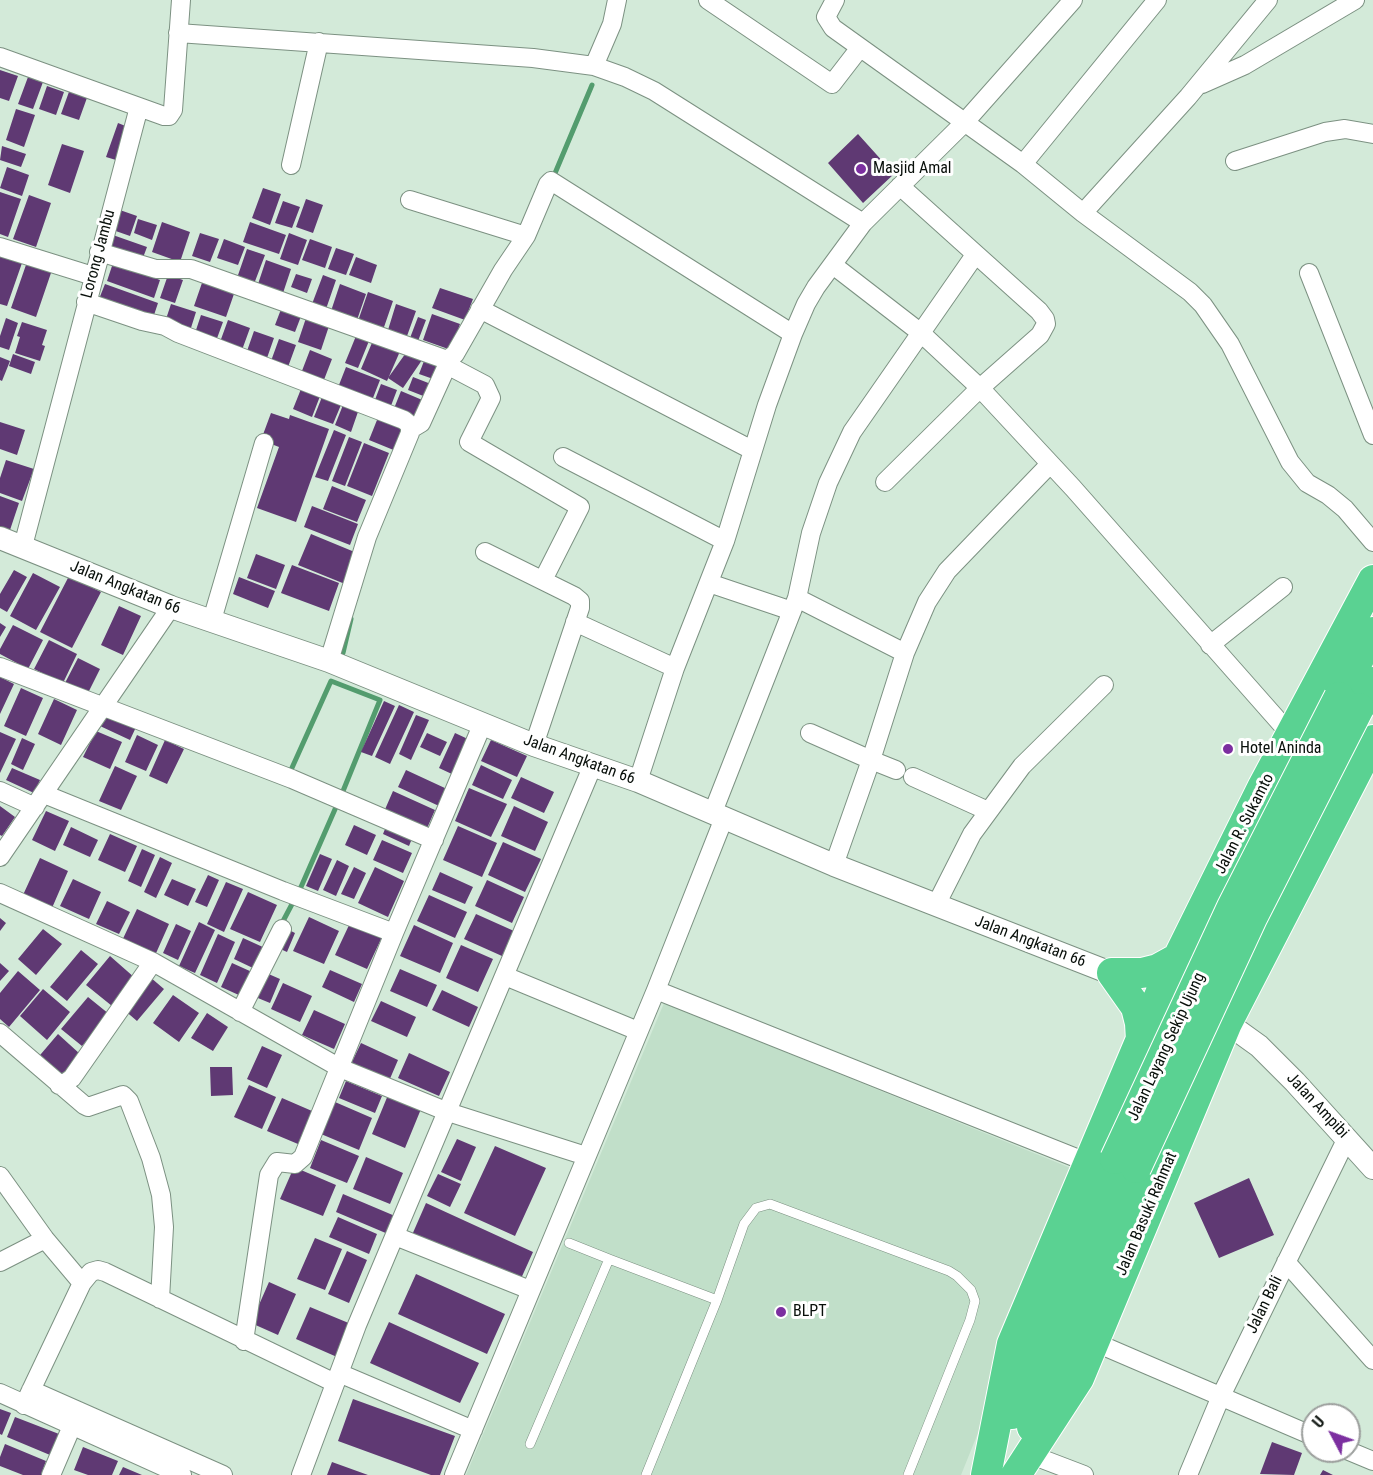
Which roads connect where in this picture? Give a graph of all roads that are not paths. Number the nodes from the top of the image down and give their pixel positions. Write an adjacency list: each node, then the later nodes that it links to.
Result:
1 (181, 0): 9 (street)
2 (617, 0): 13 (street)
3 (708, 0): 11 (street)
4 (835, 0): 11 (street)
5 (1073, 0): 16 (street)
6 (1157, 0): 19 (street)
7 (1268, 0): 14 (street)
8 (1355, 0): 14 (street)
9 (178, 33): 10 (street); 15 (street)
10 (319, 42): 13 (street); 20 (street)
11 (860, 49): 16 (street)
12 (0, 57): 15 (street)
13 (594, 66): 24 (street)
14 (1197, 86): 23 (street)
15 (139, 107): 27 (street, Lorong Jambu)
16 (964, 123): 19 (street); 21 (street)
17 (1373, 134): 18 (street)
18 (1235, 162)
19 (1023, 164): 23 (street)
20 (291, 165)
21 (900, 186): 24 (street); 28 (street)
22 (410, 200): 25 (street)
23 (1083, 213): 47 (street)
24 (862, 223): 29 (street)
25 (526, 236): 33 (street); 35 (street)
26 (0, 247): 31 (street)
27 (99, 252): 31 (street, Lorong Jambu); 36 (street)
28 (975, 255): 34 (street); 37 (street)
29 (833, 265): 34 (street); 35 (street)
30 (1309, 273): 39 (street)
31 (93, 276): 32 (street, Lorong Jambu)
32 (86, 302): 38 (street); 48 (street, Lorong Jambu)
33 (483, 311): 36 (street); 41 (street)
34 (921, 333): 37 (street); 54 (street)
35 (793, 334): 41 (street)
36 (449, 362): 38 (street); 50 (street)
37 (980, 388): 43 (street); 44 (street)
38 (411, 429): 61 (street)
39 (1373, 435)
40 (264, 443): 56 (street)
41 (752, 450): 46 (street)
42 (563, 457): 46 (street)
43 (1050, 464): 59 (street); 60 (street)
44 (885, 482)
45 (0, 538): 48 (street, Jalan Angkatan 66)
46 (725, 541): 52 (street)
47 (1373, 542)
48 (23, 546): 55 (street, Jalan Angkatan 66)
49 (485, 552): 50 (street)
50 (543, 580): 57 (street)
51 (1373, 580): 70 (highway, Jalan R. Sukamto)
52 (710, 583): 54 (street); 63 (street)
53 (1283, 587): 59 (street)
54 (794, 604): 60 (street); 79 (street)
55 (171, 607): 56 (street, Jalan Angkatan 66); 67 (street)
56 (212, 620): 61 (street, Jalan Angkatan 66)
57 (575, 622): 63 (street); 71 (street)
58 (1373, 632): 66 (highway, Jalan Layang Sekip Ujung)
59 (1210, 645): 70 (street)
60 (905, 653): 73 (street)
61 (335, 664): 68 (street, Jalan Angkatan 66)
62 (0, 667): 67 (street)
63 (675, 668): 75 (street)
64 (1373, 682): 66 (highway, Jalan Layang Sekip Ujung)
65 (1104, 685): 78 (street)
66 (1349, 703): 106 (highway, Jalan Layang Sekip Ujung, bridge)
67 (103, 706): 77 (street); 80 (street)
68 (483, 723): 71 (street, Jalan Angkatan 66); 80 (street)
69 (810, 733): 73 (street)
70 (1289, 737): 72 (highway); 84 (highway, Jalan R. Sukamto)
71 (534, 745): 74 (street, Jalan Angkatan 66)
72 (1366, 757): 88 (highway)
73 (871, 760): 78 (street); 82 (street)
74 (593, 765): 75 (street, Jalan Angkatan 66); 92 (street)
75 (638, 781): 79 (street, Jalan Angkatan 66)
76 (0, 791): 77 (street)
77 (40, 800): 81 (street); 87 (street)
78 (988, 811): 85 (street)
79 (718, 815): 82 (street, Jalan Angkatan 66); 93 (street)
80 (434, 840): 87 (street)
81 (0, 857)
82 (834, 865): 85 (street, Jalan Angkatan 66)
83 (0, 893): 90 (street)
84 (1206, 903): 88 (highway); 89 (highway, Jalan R. Sukamto)
85 (936, 905): 91 (street, Jalan Angkatan 66)
86 (282, 929): 95 (street)
87 (394, 933): 100 (street)
88 (1266, 944): 96 (highway, Jalan Basuki Rahmat)
89 (1178, 958): 91 (highway); 94 (highway, Jalan R. Sukamto)
90 (153, 962): 95 (street); 101 (street)
91 (1112, 973): 94 (street, Jalan Angkatan 66); 99 (highway)
92 (505, 976): 97 (street); 103 (street)
93 (656, 990): 97 (street); 106 (street)
94 (1158, 993): 96 (street, Jalan Angkatan 66); 99 (highway, Jalan R. Sukamto)
95 (240, 1011): 100 (street)
96 (1227, 1023): 102 (highway, Jalan Basuki Rahmat); 104 (street, Jalan Ampibi)
97 (638, 1031): 105 (street)
98 (0, 1033): 101 (street)
99 (1137, 1050): 102 (highway); 106 (highway)
100 (340, 1068): 103 (street); 118 (street)
101 (59, 1085): 116 (street)
102 (1196, 1096): 119 (highway, Jalan Basuki Rahmat)
103 (448, 1112): 105 (street); 108 (street)
104 (1363, 1150): 113 (street, Jalan Bali)
105 (586, 1156): 110 (street)
106 (1113, 1163): 129 (highway, Jalan Layang Sekip Ujung); 137 (highway, Jalan Layang Sekip Ujung)
107 (0, 1176): 109 (street)
108 (395, 1236): 115 (street); 121 (street)
109 (45, 1239): 112 (street); 114 (street)
110 (560, 1240): 111 (lane); 115 (street)
111 (609, 1259): 117 (lane); 128 (lane)
112 (0, 1262)
113 (1286, 1262): 120 (street); 123 (street, Jalan Bali)
114 (82, 1283): 116 (street); 124 (street)
115 (530, 1290): 126 (street)
116 (160, 1299): 118 (street)
117 (717, 1300): 135 (lane); 136 (lane)
118 (244, 1341): 121 (street)
119 (1094, 1342): 123 (street); 129 (highway, Jalan Basuki Rahmat)
120 (1373, 1360)
121 (337, 1378): 126 (street); 133 (street)
122 (0, 1393): 124 (street)
123 (1221, 1396): 127 (street); 139 (street, Jalan Bali)
124 (27, 1398): 125 (street); 132 (street)
125 (72, 1426): 130 (street); 131 (street)
126 (473, 1430): 134 (street)
127 (1301, 1431)
128 (530, 1444)
129 (1019, 1468): 138 (street)
130 (177, 1474)
131 (51, 1475)
132 (223, 1475)
133 (301, 1475)
134 (454, 1475)
135 (646, 1475)
136 (908, 1475)
137 (987, 1475)
138 (1084, 1475)
139 (1188, 1475)

